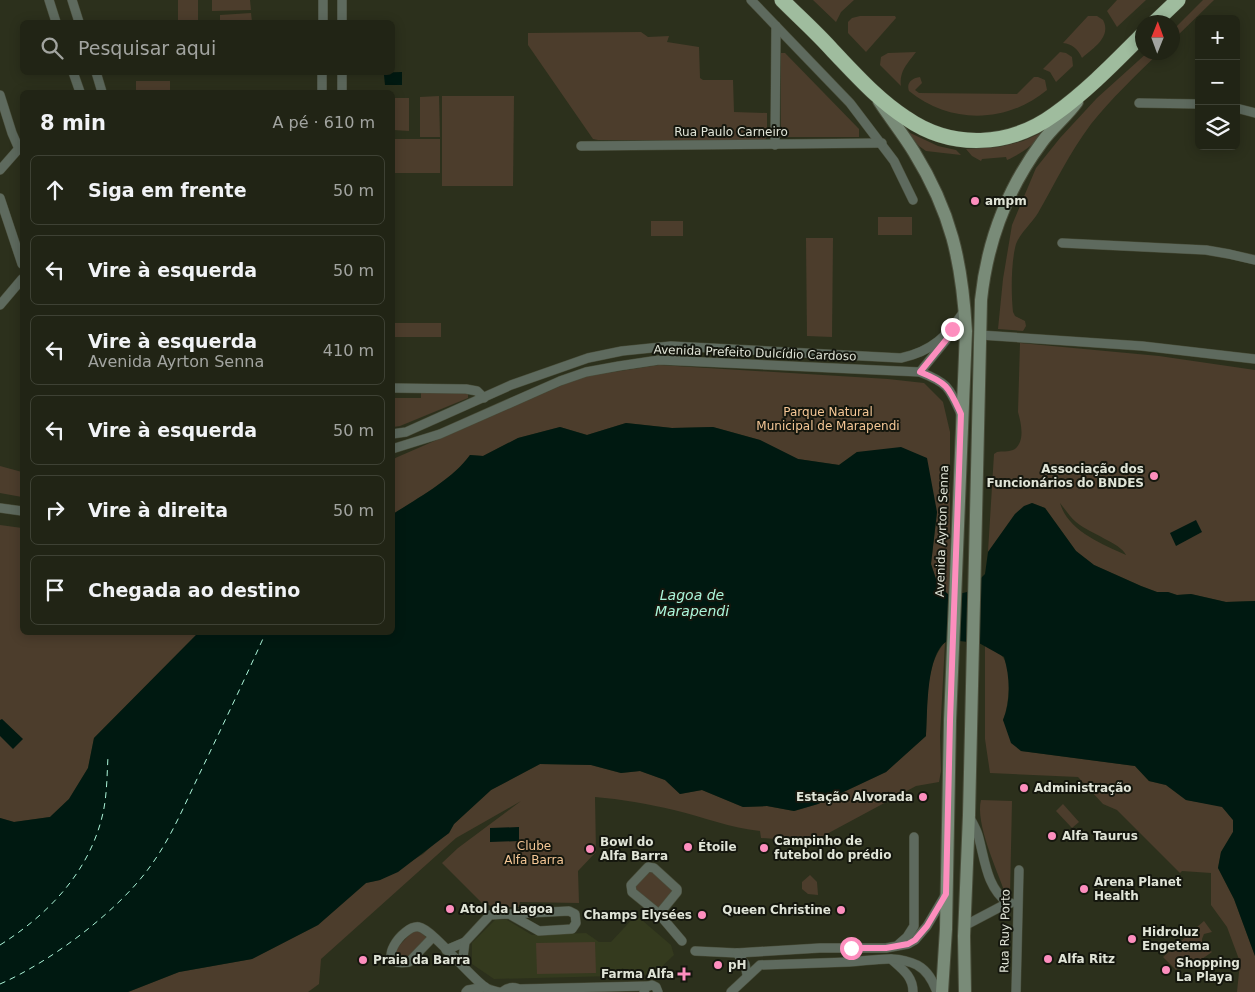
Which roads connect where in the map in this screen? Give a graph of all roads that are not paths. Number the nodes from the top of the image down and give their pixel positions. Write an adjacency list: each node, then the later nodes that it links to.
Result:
1 (49, 0): 9 (street)
2 (72, 0): 10 (street)
3 (323, 0): 11 (street)
4 (342, 0): 12 (street)
5 (751, 0): 13 (street)
6 (782, 0): 24 (highway, Avenida Ayrton Senna)
7 (1178, 0): 8 (highway)
8 (1162, 15)
9 (55, 20)
10 (78, 20)
11 (322, 20)
12 (342, 20)
13 (776, 26): 32 (street); 34 (street)
14 (1135, 42): 23 (highway, Avenida Ayrton Senna)
15 (74, 75): 19 (street)
16 (97, 75): 20 (street)
17 (322, 75): 21 (street)
18 (342, 75): 22 (street)
19 (79, 90)
20 (101, 90)
21 (322, 90)
22 (342, 90)
23 (1084, 91): 24 (highway, Avenida Ayrton Senna); 47 (main road, Avenida Ayrton Senna)
24 (875, 94): 45 (main road, Avenida Ayrton Senna)
25 (0, 95): 30 (street)
26 (1139, 103): 27 (street)
27 (1195, 104)
28 (1240, 109): 29 (street)
29 (1255, 113)
30 (12, 133): 31 (street); 33 (street)
31 (20, 135)
32 (882, 143): 34 (street, Rua Paulo Carneiro); 39 (street)
33 (20, 145)
34 (775, 145): 35 (street, Rua Paulo Carneiro)
35 (581, 146)
36 (20, 148): 37 (street)
37 (0, 170)
38 (0, 198): 41 (street)
39 (913, 200)
40 (1062, 244): 42 (street)
41 (20, 258)
42 (1255, 260)
43 (20, 281): 44 (street)
44 (0, 305)
45 (965, 310): 46 (street, Avenida Prefeito Dulcídio Cardoso); 52 (main road, Avenida Ayrton Senna)
46 (952, 329): 49 (street); 51 (street, Avenida Prefeito Dulcídio Cardoso)
47 (980, 335): 48 (street); 57 (main road, Avenida Ayrton Senna)
48 (1255, 360)
49 (920, 372): 52 (street, Avenida Prefeito Dulcídio Cardoso); 54 (street, Avenida Prefeito Dulcídio Cardoso)
50 (395, 388): 51 (street)
51 (484, 398): 53 (street, Avenida Prefeito Dulcídio Cardoso)
52 (961, 414): 60 (main road, Avenida Ayrton Senna)
53 (395, 434)
54 (395, 448)
55 (0, 508): 56 (street)
56 (20, 511)
57 (969, 815): 61 (street); 66 (main road, Avenida Ayrton Senna)
58 (914, 837): 64 (street)
59 (1019, 870): 61 (street, Rua Ruy Porto)
60 (946, 894): 65 (street); 92 (main road, Avenida Ayrton Senna)
61 (1013, 903): 66 (street); 94 (street, Rua Ruy Porto)
62 (509, 914): 62 (street); 69 (street)
63 (659, 914): 63 (street); 68 (street)
64 (914, 920): 65 (street); 71 (street)
65 (927, 926): 71 (street)
66 (964, 926): 93 (main road, Avenida Ayrton Senna)
67 (433, 937): 67 (street); 72 (street)
68 (682, 941)
69 (465, 942): 72 (street); 79 (street)
70 (820, 948): 71 (street); 73 (street); 77 (street)
71 (886, 948)
72 (446, 950): 79 (street)
73 (759, 950): 75 (street); 78 (street)
74 (695, 951): 75 (street)
75 (737, 953): 81 (street)
76 (890, 958): 77 (street); 82 (street); 84 (street)
77 (819, 963): 78 (street)
78 (760, 964): 81 (street)
79 (462, 965): 80 (street)
80 (469, 972): 83 (street); 87 (street)
81 (747, 975): 90 (street)
82 (929, 976): 84 (street); 91 (street)
83 (485, 987): 87 (street); 88 (street)
84 (913, 988)
85 (646, 989): 86 (street); 89 (street)
86 (521, 990): 88 (street)
87 (467, 991)
88 (501, 992)
89 (658, 992)
90 (731, 992)
91 (937, 992)
92 (942, 992)
93 (964, 992)
94 (1016, 992)

